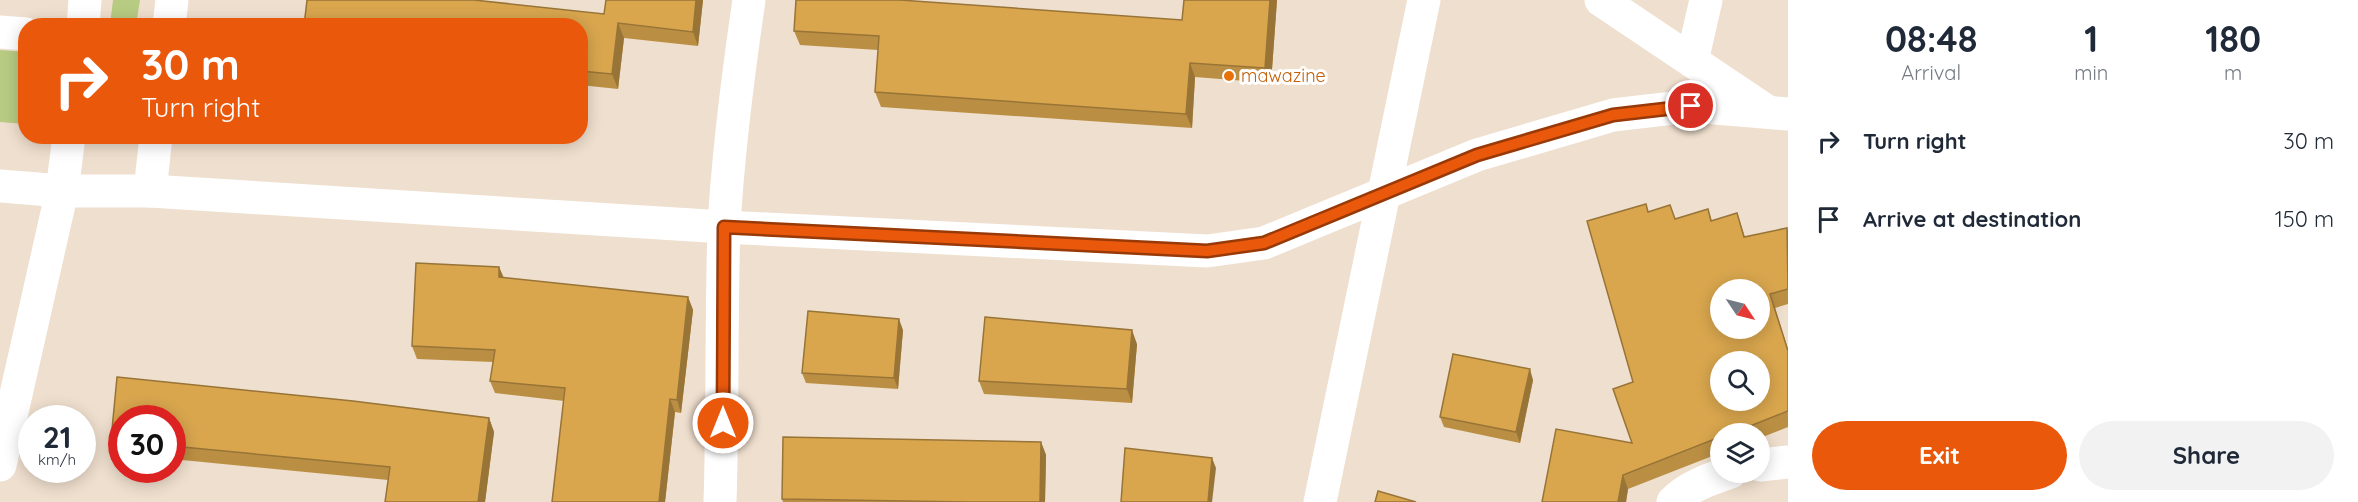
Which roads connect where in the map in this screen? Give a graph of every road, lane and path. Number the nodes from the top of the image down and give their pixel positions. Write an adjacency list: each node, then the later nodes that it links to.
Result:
1 (85, 0): 7 (street)
2 (172, 0): 8 (street)
3 (749, 0): 19 (street)
4 (1424, 0): 18 (street)
5 (1601, 0): 11 (street)
6 (1706, 0): 11 (street)
7 (84, 18)
8 (170, 18)
9 (0, 33): 10 (street)
10 (18, 34)
11 (1692, 61): 12 (street)
12 (1778, 113): 18 (street)
13 (68, 144): 16 (street)
14 (155, 144): 17 (street)
15 (0, 186): 16 (street)
16 (62, 191): 17 (street); 22 (street)
17 (150, 191): 19 (street)
18 (1384, 193): 19 (street); 25 (street)
19 (724, 227): 24 (street)
20 (1788, 462): 21 (street)
21 (1770, 464)
22 (0, 465)
23 (1710, 479): 26 (street)
24 (720, 502)
25 (1320, 502)
26 (1673, 502)

